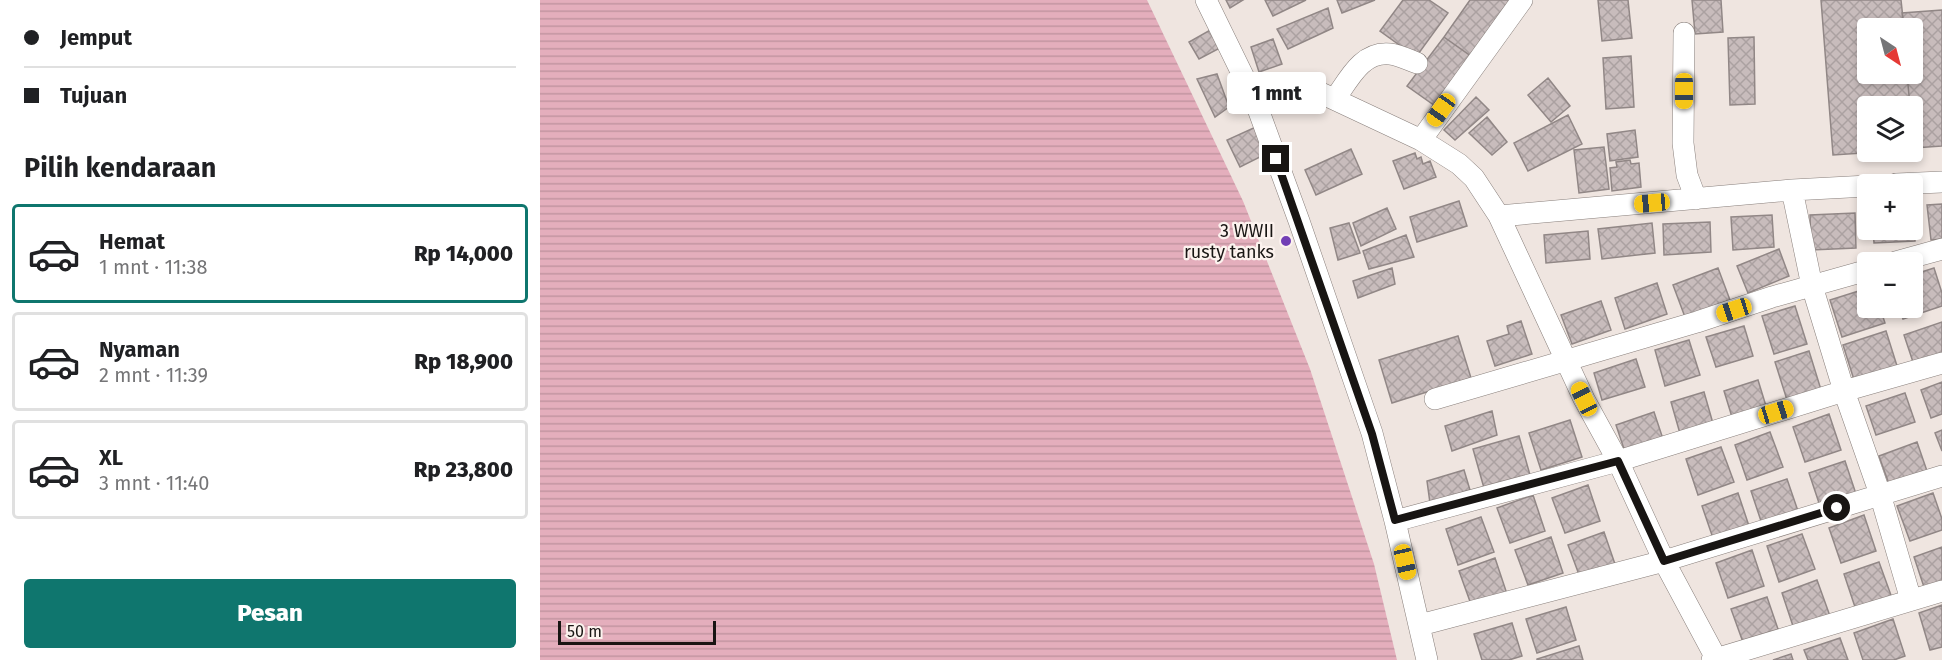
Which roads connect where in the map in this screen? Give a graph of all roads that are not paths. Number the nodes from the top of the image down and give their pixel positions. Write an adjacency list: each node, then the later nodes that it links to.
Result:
1 (1206, 0): 5 (street)
2 (1522, 0): 7 (street)
3 (1684, 33): 12 (street)
4 (1417, 63): 6 (street)
5 (1254, 98): 6 (street); 25 (street)
6 (1335, 99): 7 (street)
7 (1420, 140): 13 (street)
8 (1942, 182): 9 (street)
9 (1923, 183)
10 (1857, 187): 11 (street)
11 (1792, 190): 12 (street); 17 (street)
12 (1696, 199): 13 (street)
13 (1499, 216): 18 (street)
14 (1942, 249): 15 (street)
15 (1923, 254)
16 (1857, 273): 17 (street)
17 (1812, 286): 18 (street); 20 (street)
18 (1566, 359): 21 (street); 22 (street)
19 (1942, 363): 20 (street)
20 (1844, 391): 22 (street); 24 (street)
21 (1435, 399)
22 (1618, 461): 25 (street); 26 (street)
23 (1942, 476): 24 (street)
24 (1880, 494): 26 (street); 28 (street)
25 (1395, 520): 29 (street)
26 (1664, 561): 29 (street); 31 (street)
27 (1942, 591): 28 (street)
28 (1911, 600): 31 (street)
29 (1420, 626): 30 (street)
30 (1427, 660)
31 (1715, 660)

